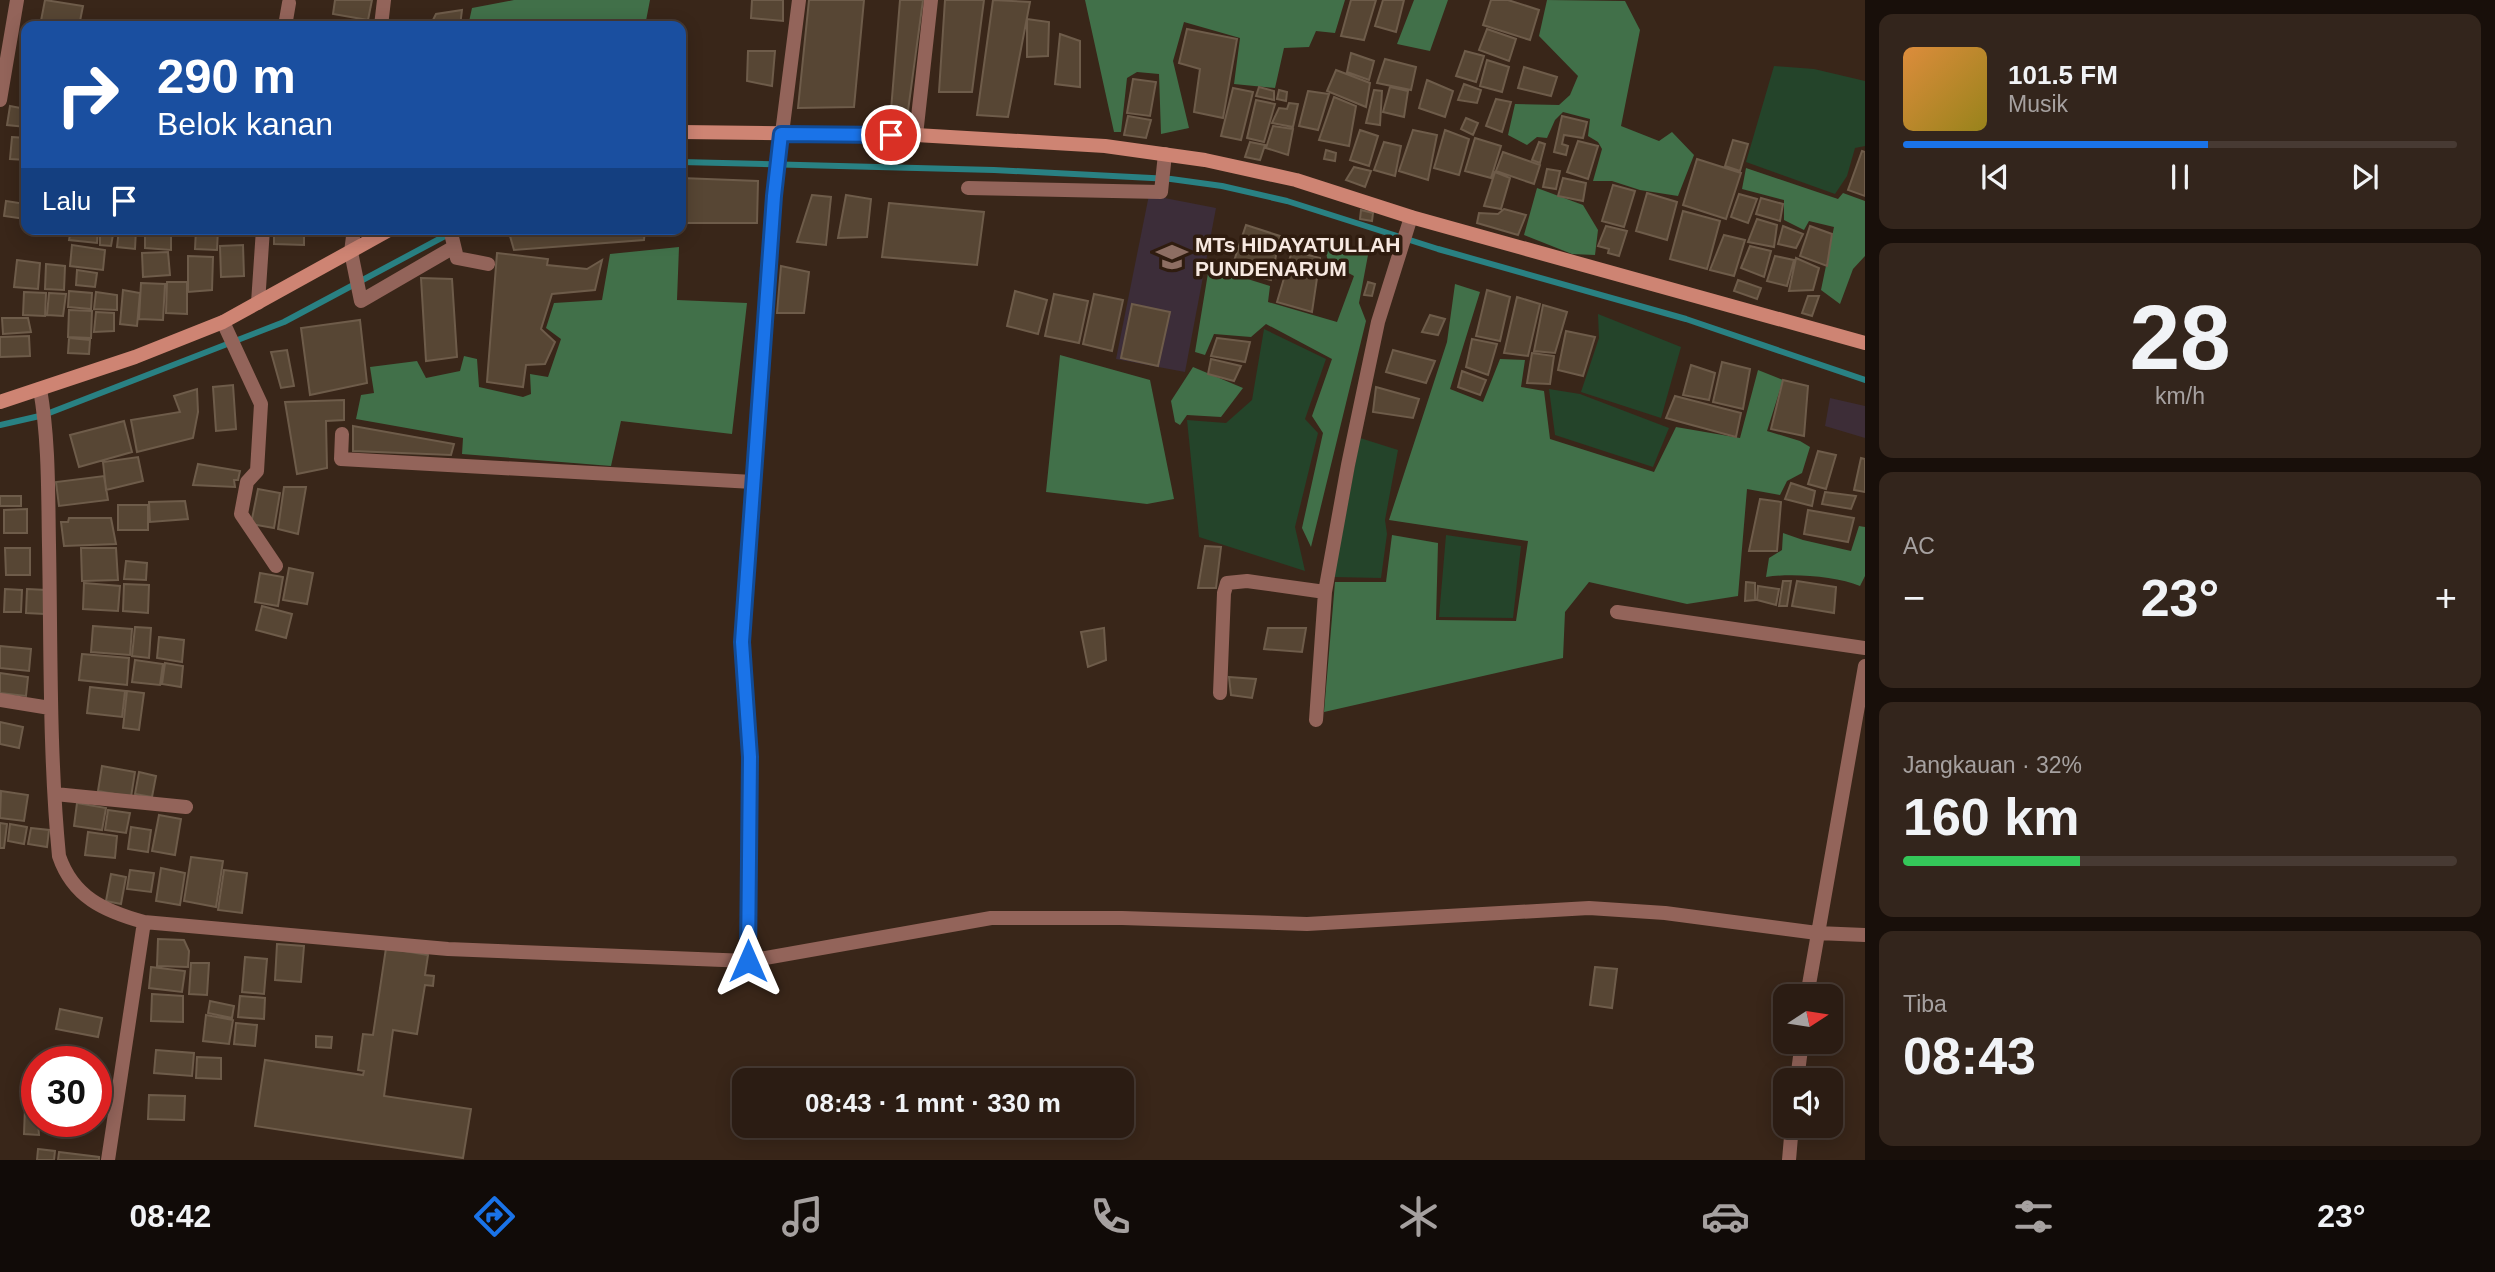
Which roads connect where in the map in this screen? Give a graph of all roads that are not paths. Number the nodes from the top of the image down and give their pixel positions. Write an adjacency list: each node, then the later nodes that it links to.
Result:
1 (17, 0): 8 (street)
2 (384, 0): 7 (street)
3 (799, 0): 11 (street)
4 (932, 0): 10 (street)
5 (289, 3): 6 (street)
6 (286, 21)
7 (382, 21)
8 (0, 100)
9 (686, 132): 11 (main road)
10 (916, 135): 11 (main road); 12 (main road)
11 (781, 140): 27 (street)
12 (1165, 160): 13 (street); 14 (main road)
13 (968, 188)
14 (1409, 223): 23 (main road); 29 (street)
15 (263, 235): 21 (street)
16 (353, 235): 19 (street)
17 (381, 235): 19 (main road)
18 (452, 239): 19 (street); 20 (street)
19 (351, 252): 21 (main road)
20 (488, 264)
21 (258, 303): 22 (main road)
22 (225, 328): 24 (main road); 28 (street)
23 (1865, 343)
24 (41, 396): 25 (main road); 35 (street)
25 (0, 402)
26 (342, 434): 27 (street)
27 (753, 482): 42 (street)
28 (276, 566)
29 (1325, 592): 33 (street); 36 (street)
30 (1617, 612): 31 (street)
31 (1865, 648)
32 (1865, 666): 40 (street)
33 (1220, 694)
34 (0, 700): 35 (street)
35 (50, 709): 37 (street)
36 (1316, 720)
37 (55, 794): 38 (street); 39 (street)
38 (187, 807)
39 (144, 922): 42 (street); 45 (street)
40 (1817, 933): 41 (street); 42 (street); 43 (street)
41 (1865, 934)
42 (748, 961)
43 (1809, 984)
44 (1791, 1138): 46 (street)
45 (108, 1160)
46 (1789, 1160)

